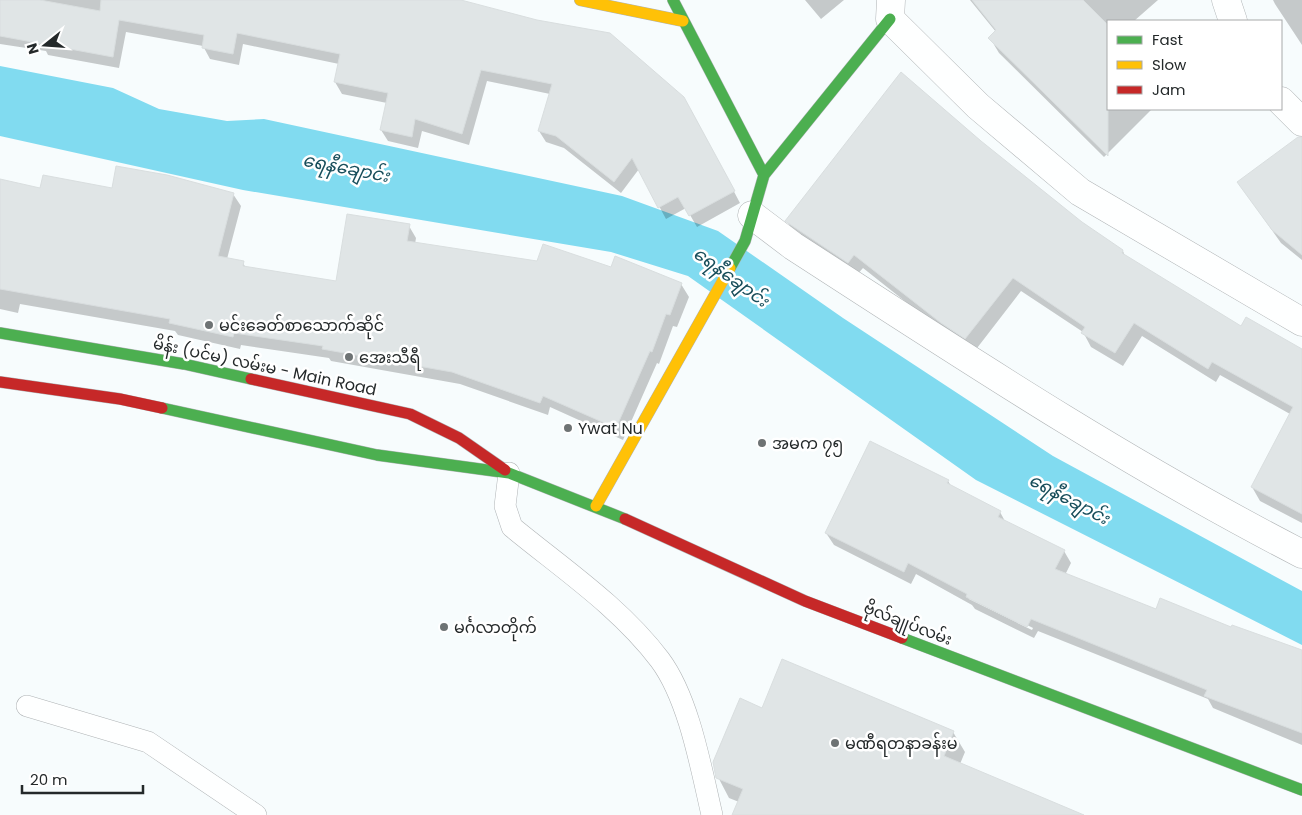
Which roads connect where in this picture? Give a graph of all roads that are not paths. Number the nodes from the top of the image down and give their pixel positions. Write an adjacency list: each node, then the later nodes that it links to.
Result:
1 (580, 0): 7 (main road)
2 (668, 0): 7 (main road)
3 (672, 0): 7 (main road)
4 (1226, 0): 6 (street)
5 (890, 10): 10 (main road); 12 (street)
6 (1233, 20)
7 (682, 21): 10 (main road)
8 (1282, 103): 9 (street)
9 (1302, 122)
10 (764, 175): 11 (main road)
11 (752, 215): 16 (main road); 17 (street)
12 (1300, 320)
13 (0, 333): 15 (main road, မိန်း (ပင်မ) လမ်းမ - Main Road)
14 (0, 382): 15 (main road)
15 (509, 473): 16 (main road, ဗိုလ်‌ချုပ်‌လမ်း); 21 (lane)
16 (596, 506): 19 (main road, ဗိုလ်‌ချုပ်‌လမ်း)
17 (1302, 554)
18 (27, 706): 20 (lane)
19 (1302, 790)
20 (256, 815)
21 (712, 815)

